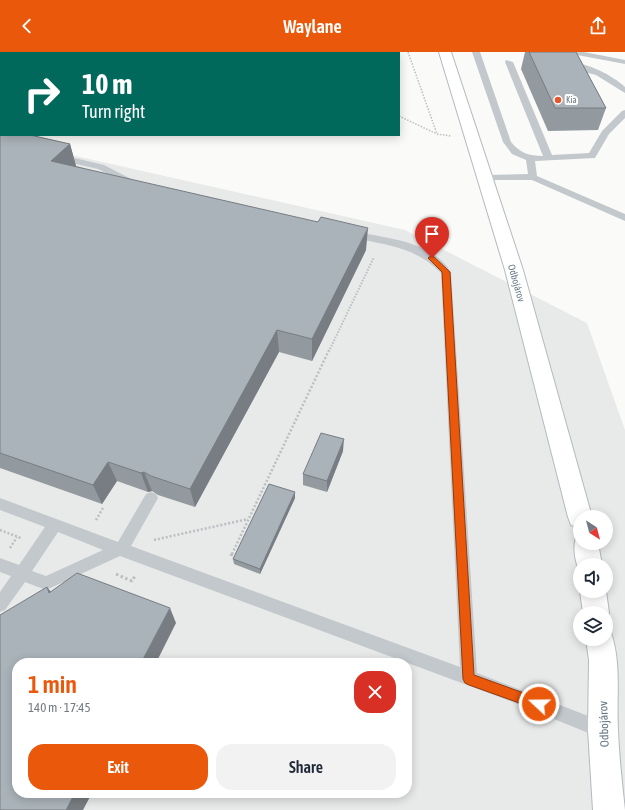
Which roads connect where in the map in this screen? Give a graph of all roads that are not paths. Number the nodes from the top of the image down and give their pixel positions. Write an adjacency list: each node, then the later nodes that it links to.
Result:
1 (444, 52): 13 (main road, Odbojárov)
2 (476, 52): 10 (lane)
3 (572, 52): 5 (lane)
4 (509, 62): 11 (lane)
5 (625, 62)
6 (562, 64): 7 (lane)
7 (625, 91)
8 (625, 113): 11 (lane)
9 (46, 155): 14 (lane)
10 (530, 159): 11 (lane); 12 (lane)
11 (549, 159)
12 (533, 177): 13 (lane); 15 (lane)
13 (486, 178): 19 (main road, Odbojárov)
14 (141, 186)
15 (625, 218)
16 (341, 232): 28 (lane)
17 (151, 498): 21 (lane)
18 (0, 504): 20 (lane)
19 (578, 510)
20 (55, 525): 21 (lane); 23 (lane)
21 (122, 548): 23 (lane); 27 (lane)
22 (0, 565): 23 (lane)
23 (22, 573): 24 (lane)
24 (0, 605)
25 (601, 646): 29 (main road, Odbojárov)
26 (412, 658): 28 (lane)
27 (412, 658)
28 (469, 679): 29 (lane)
29 (603, 730): 30 (main road, Odbojárov)
30 (608, 810)

